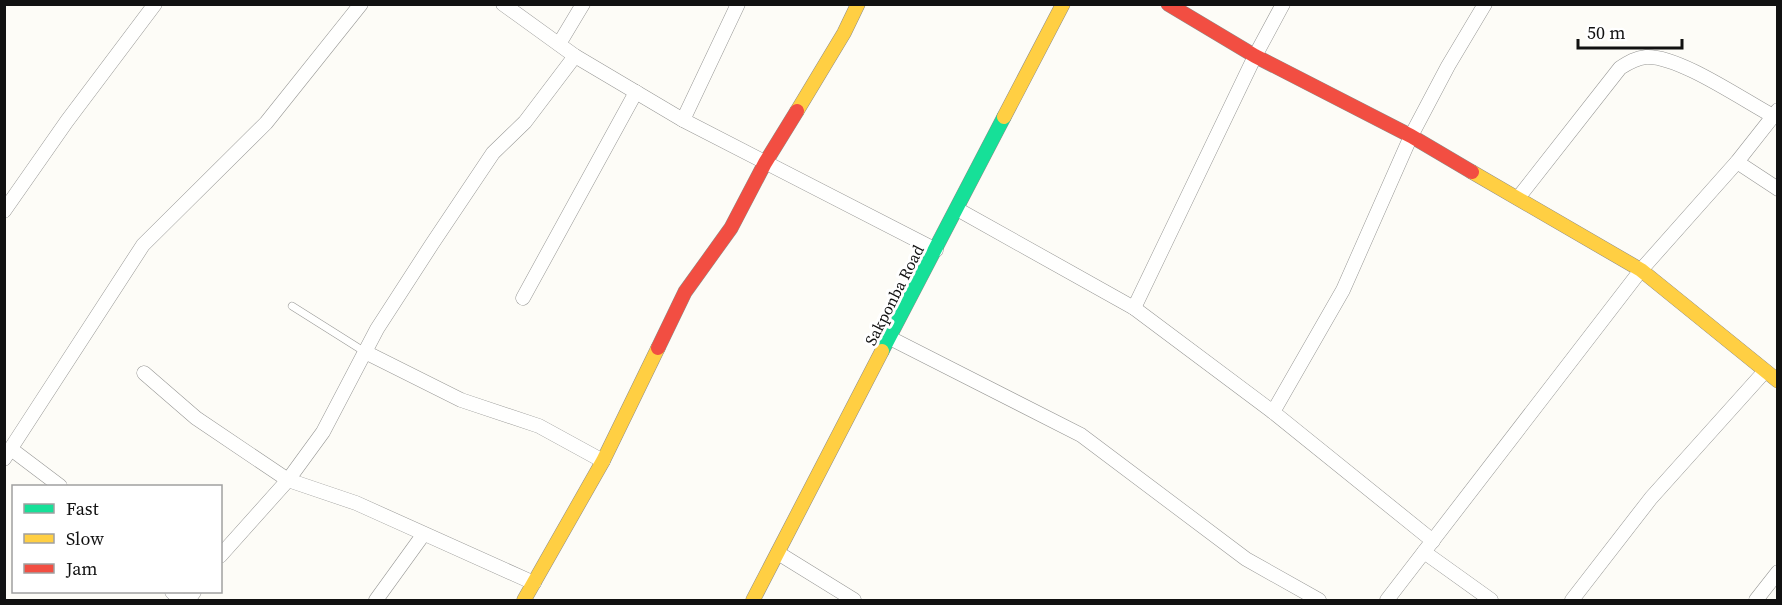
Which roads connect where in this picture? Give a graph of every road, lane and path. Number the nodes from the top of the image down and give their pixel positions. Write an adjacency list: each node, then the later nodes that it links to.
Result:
1 (155, 4): 23 (street)
2 (361, 4): 35 (street)
3 (503, 4): 11 (street)
4 (583, 4): 11 (street)
5 (738, 4): 16 (street)
6 (858, 4): 19 (street)
7 (1063, 4): 22 (street, Sakponba Road)
8 (1168, 4): 13 (street)
9 (1283, 4): 13 (street)
10 (1485, 4): 17 (street)
11 (559, 44): 12 (street)
12 (575, 56): 14 (street); 30 (street)
13 (1255, 56): 17 (street); 28 (street)
14 (636, 92): 16 (street); 26 (street)
15 (1775, 113): 18 (street); 21 (street)
16 (684, 120): 19 (street)
17 (1411, 136): 21 (street); 34 (street)
18 (1737, 162): 20 (street); 25 (street)
19 (765, 163): 24 (street); 36 (street)
20 (1778, 189)
21 (1518, 198): 25 (street)
22 (957, 209): 24 (street, Sakponba Road); 28 (street)
23 (4, 212)
24 (936, 250): 29 (street, Sakponba Road)
25 (1641, 270): 31 (street); 40 (street)
26 (523, 298)
27 (292, 306): 30 (lane)
28 (1134, 308): 34 (street)
29 (890, 338): 41 (street, Sakponba Road); 49 (street)
30 (365, 352): 36 (street); 37 (street)
31 (1765, 371): 33 (street); 52 (street)
32 (144, 373): 37 (street)
33 (1778, 381)
34 (1273, 412): 40 (street)
35 (8, 454): 38 (street)
36 (603, 461): 44 (street)
37 (288, 480): 39 (street); 42 (street)
38 (58, 485)
39 (423, 535): 44 (street); 45 (street)
40 (1428, 547): 50 (street); 51 (street)
41 (778, 553): 47 (street, Sakponba Road); 48 (street)
42 (222, 554)
43 (1778, 572): 53 (street)
44 (534, 583): 46 (street)
45 (376, 600)
46 (525, 600)
47 (753, 600)
48 (854, 600)
49 (1319, 600)
50 (1387, 600)
51 (1491, 600)
52 (1572, 600)
53 (1756, 600)

